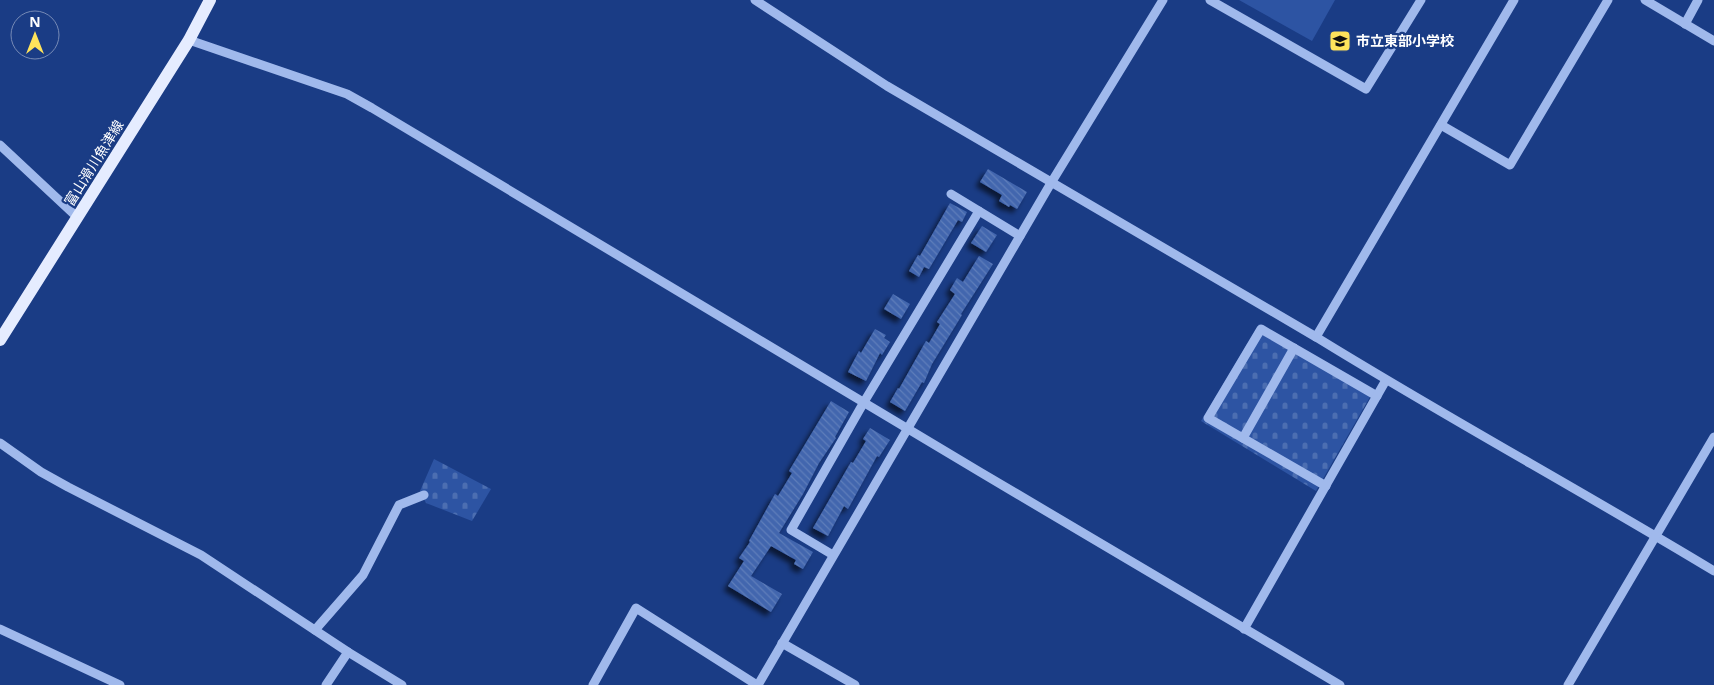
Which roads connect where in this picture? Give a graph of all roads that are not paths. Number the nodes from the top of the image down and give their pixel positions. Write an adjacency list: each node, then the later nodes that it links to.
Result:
1 (210, 0): 11 (main road, 富山滑川魚津線)
2 (755, 0): 15 (street)
3 (1163, 0): 15 (street)
4 (1210, 0): 5 (street)
5 (1421, 0)
6 (1514, 0): 13 (street)
7 (1608, 0): 13 (street)
8 (1645, 0): 10 (street)
9 (1698, 0): 10 (street)
10 (1685, 24): 12 (street)
11 (189, 40): 18 (main road, 富山滑川魚津線); 25 (street)
12 (1714, 41)
13 (1441, 125): 20 (street)
14 (0, 145): 18 (street)
15 (1051, 183): 19 (street); 20 (street)
16 (951, 194): 17 (street)
17 (980, 211): 19 (street); 25 (street)
18 (77, 218): 21 (main road, 富山滑川魚津線)
19 (1020, 236): 26 (street)
20 (1316, 337): 23 (street)
21 (0, 340)
22 (1294, 348): 24 (street); 28 (street); 28 (street)
23 (1386, 380): 24 (street); 32 (street)
24 (1377, 396): 30 (street)
25 (864, 402): 26 (street); 33 (street)
26 (908, 428): 33 (street); 36 (street)
27 (1714, 437): 32 (street)
28 (1242, 438): 30 (street)
29 (0, 443): 37 (street)
30 (1326, 486): 36 (street)
31 (424, 496): 37 (street)
32 (1656, 536): 34 (street); 47 (street)
33 (833, 555): 38 (street)
34 (1714, 571)
35 (0, 629): 40 (street)
36 (1244, 629): 46 (street)
37 (315, 630): 39 (street)
38 (782, 643): 44 (street); 45 (street)
39 (348, 652): 41 (street); 42 (street)
40 (120, 685)
41 (326, 685)
42 (402, 685)
43 (593, 685): 44 (street)
44 (757, 685)
45 (855, 685)
46 (1340, 685)
47 (1568, 685)

